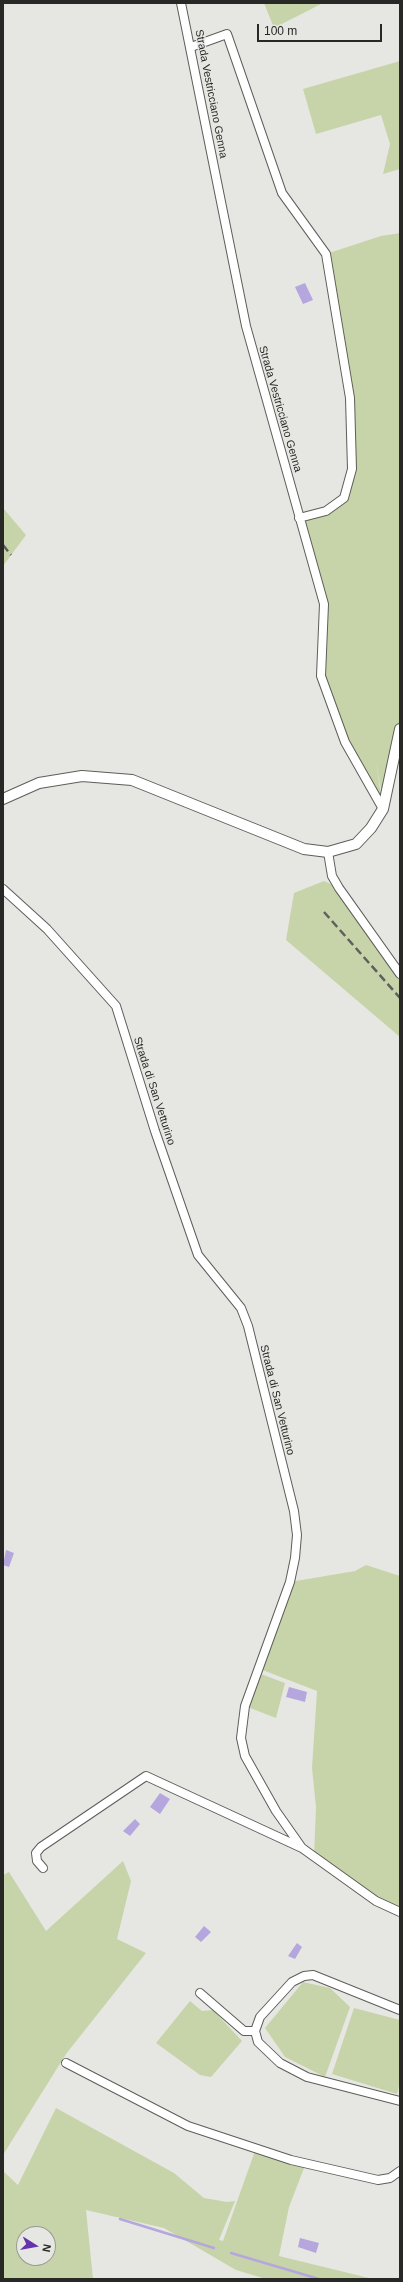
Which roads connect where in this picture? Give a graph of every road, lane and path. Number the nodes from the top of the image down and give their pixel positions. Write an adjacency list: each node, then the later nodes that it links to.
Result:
1 (181, 3): 2 (street, Strada Vestricciano Genna)
2 (191, 47): 3 (street, Strada Vestricciano Genna); 3 (street)
3 (300, 518): 6 (street, Strada Vestricciano Genna)
4 (400, 729): 6 (street)
5 (3, 800): 7 (street)
6 (383, 809): 7 (street)
7 (328, 852): 9 (street)
8 (3, 889): 10 (street, Strada di San Vetturino)
9 (400, 974)
10 (302, 1848): 11 (street); 12 (street, Strada di San Vetturino)
11 (43, 1868)
12 (400, 1912)
13 (200, 1993): 15 (street)
14 (400, 2010): 15 (street)
15 (255, 2030): 17 (street)
16 (66, 2063): 18 (street)
17 (400, 2101)
18 (400, 2171)

